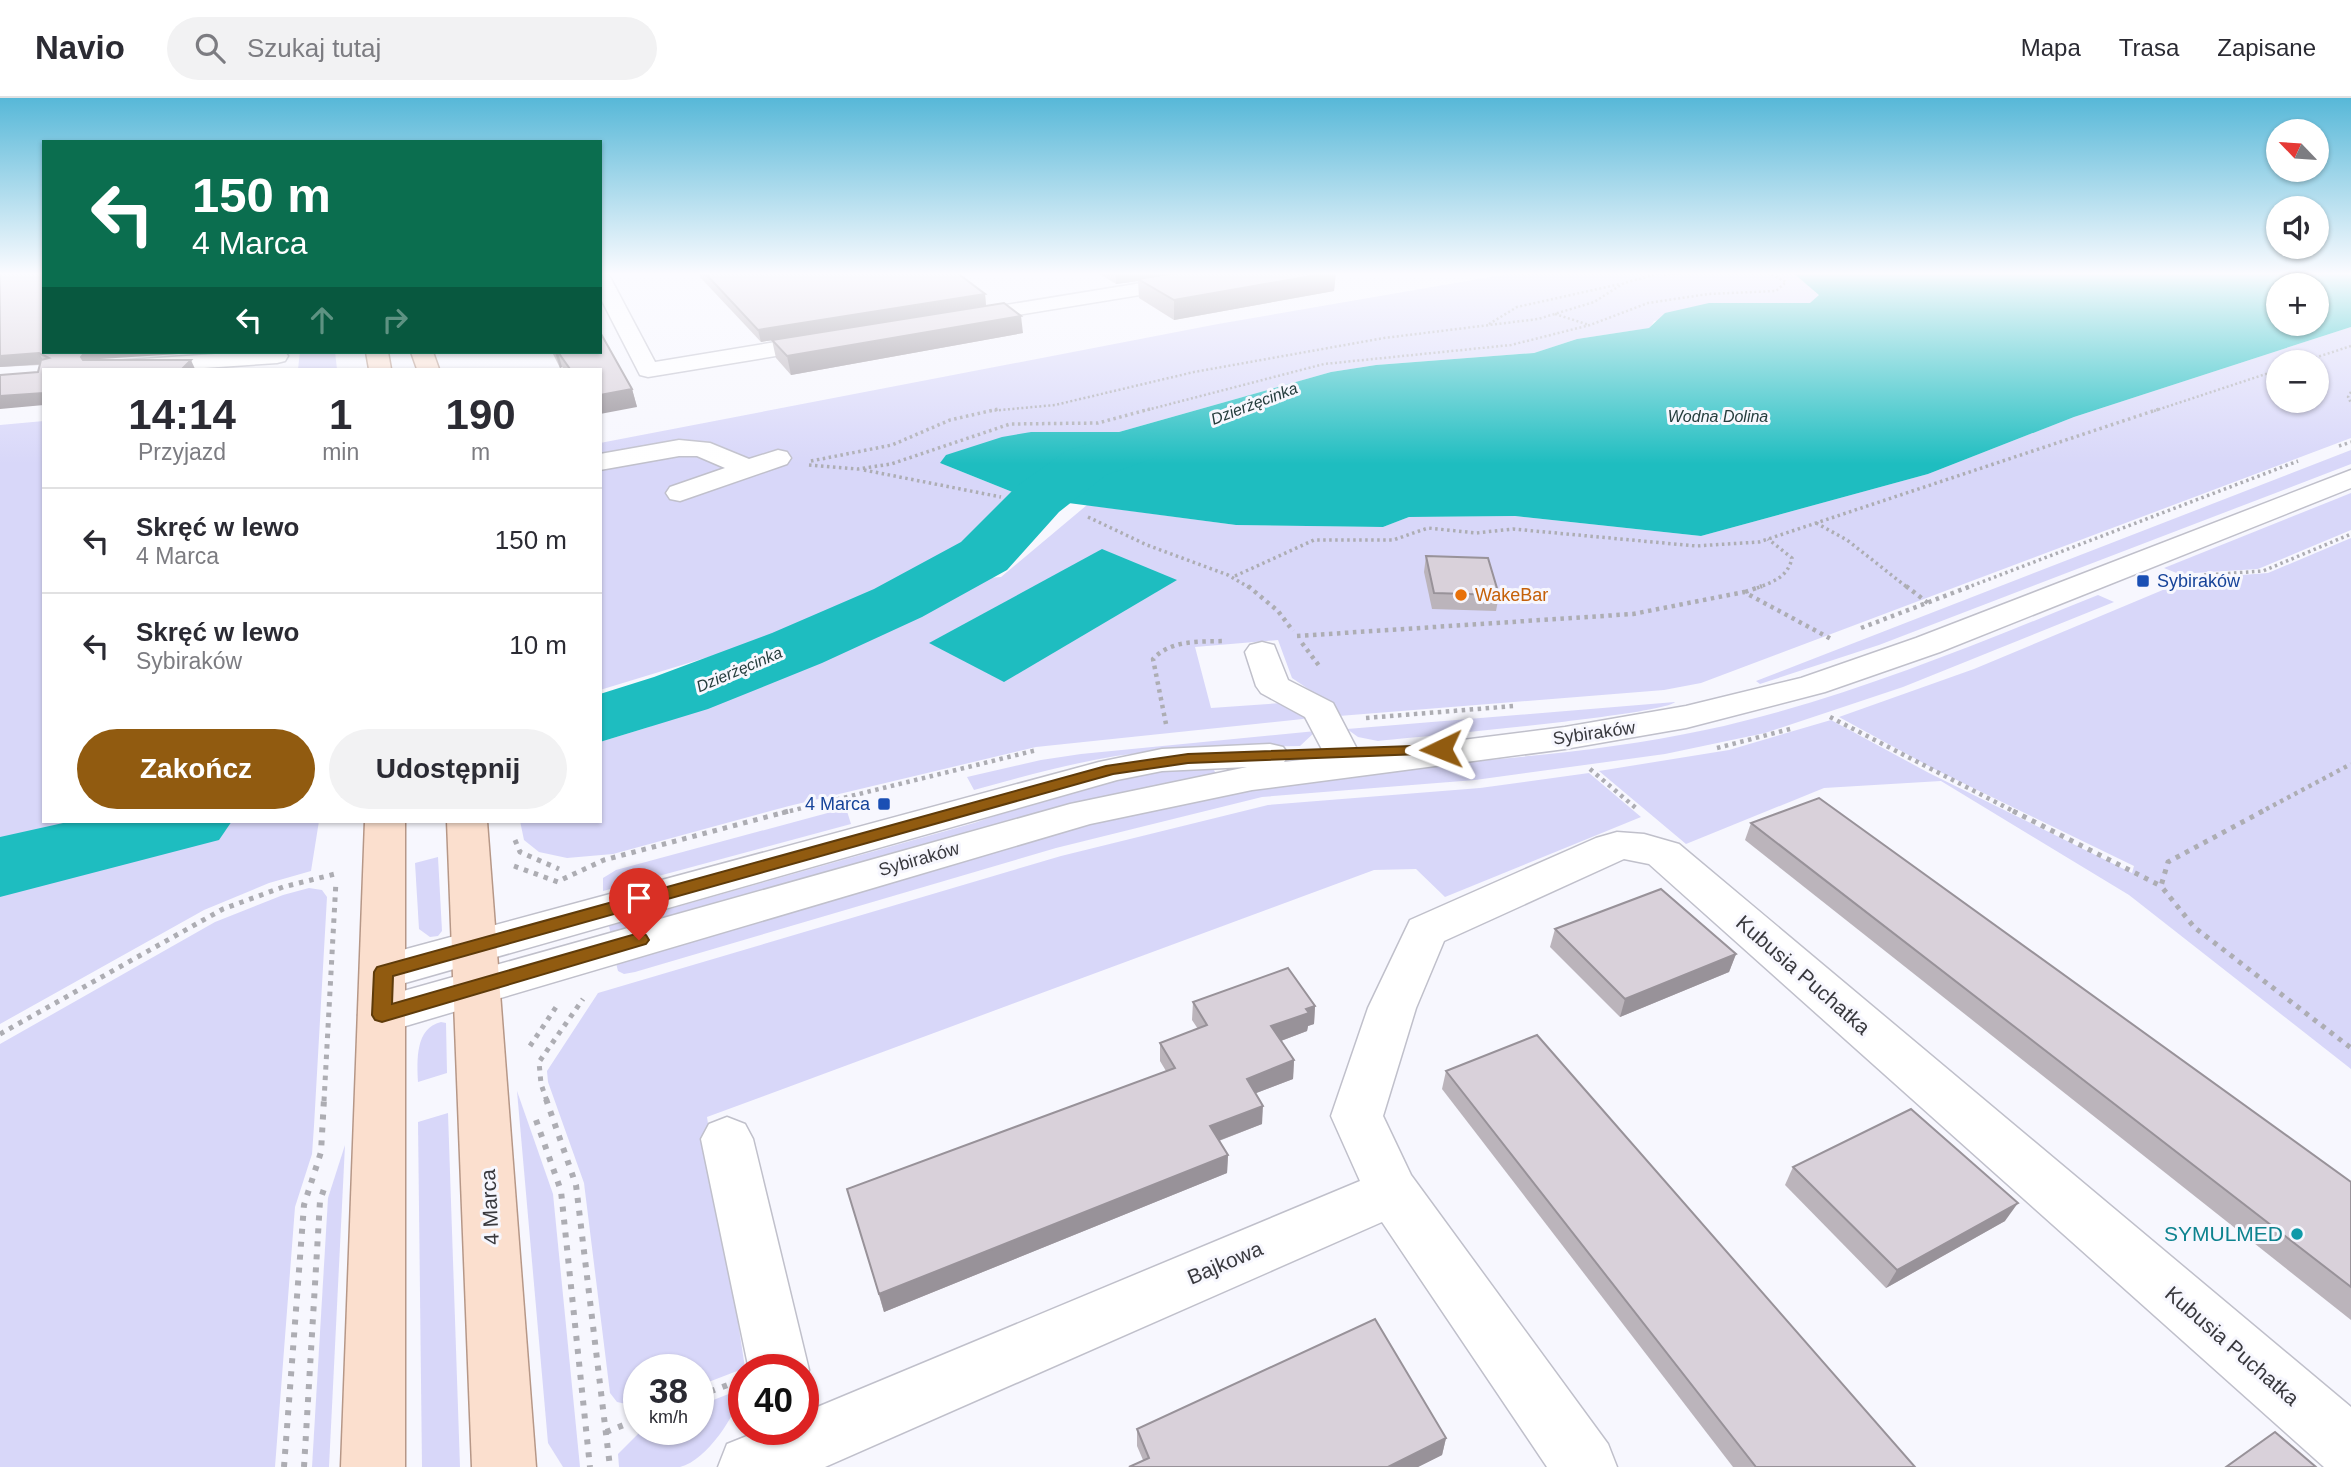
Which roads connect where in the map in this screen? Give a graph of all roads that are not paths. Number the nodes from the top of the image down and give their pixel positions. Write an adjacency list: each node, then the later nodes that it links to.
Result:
1 (630, 336): 2 (street)
2 (838, 339)
3 (277, 356): 4 (street)
4 (114, 368)
5 (778, 458): 8 (street)
6 (602, 462): 8 (street)
7 (2344, 466): 12 (street, Sybiraków)
8 (749, 468): 9 (street)
9 (680, 494)
10 (1272, 644): 11 (street)
11 (1354, 738): 12 (street, Sybiraków); 15 (street, Sybiraków)
12 (1466, 749): 15 (street, Sybiraków)
13 (385, 823): 16 (main road)
14 (467, 823): 15 (main road, 4 Marca)
15 (475, 967): 16 (street, Sybiraków); 23 (main road, 4 Marca)
16 (383, 993): 22 (main road)
17 (727, 1139): 19 (street)
18 (1392, 1192): 20 (street, Kubusia Puchatka); 21 (street, Bajkowa); 24 (street)
19 (775, 1354)
20 (2351, 1448)
21 (785, 1453)
22 (373, 1467)
23 (504, 1467)
24 (1585, 1467)

